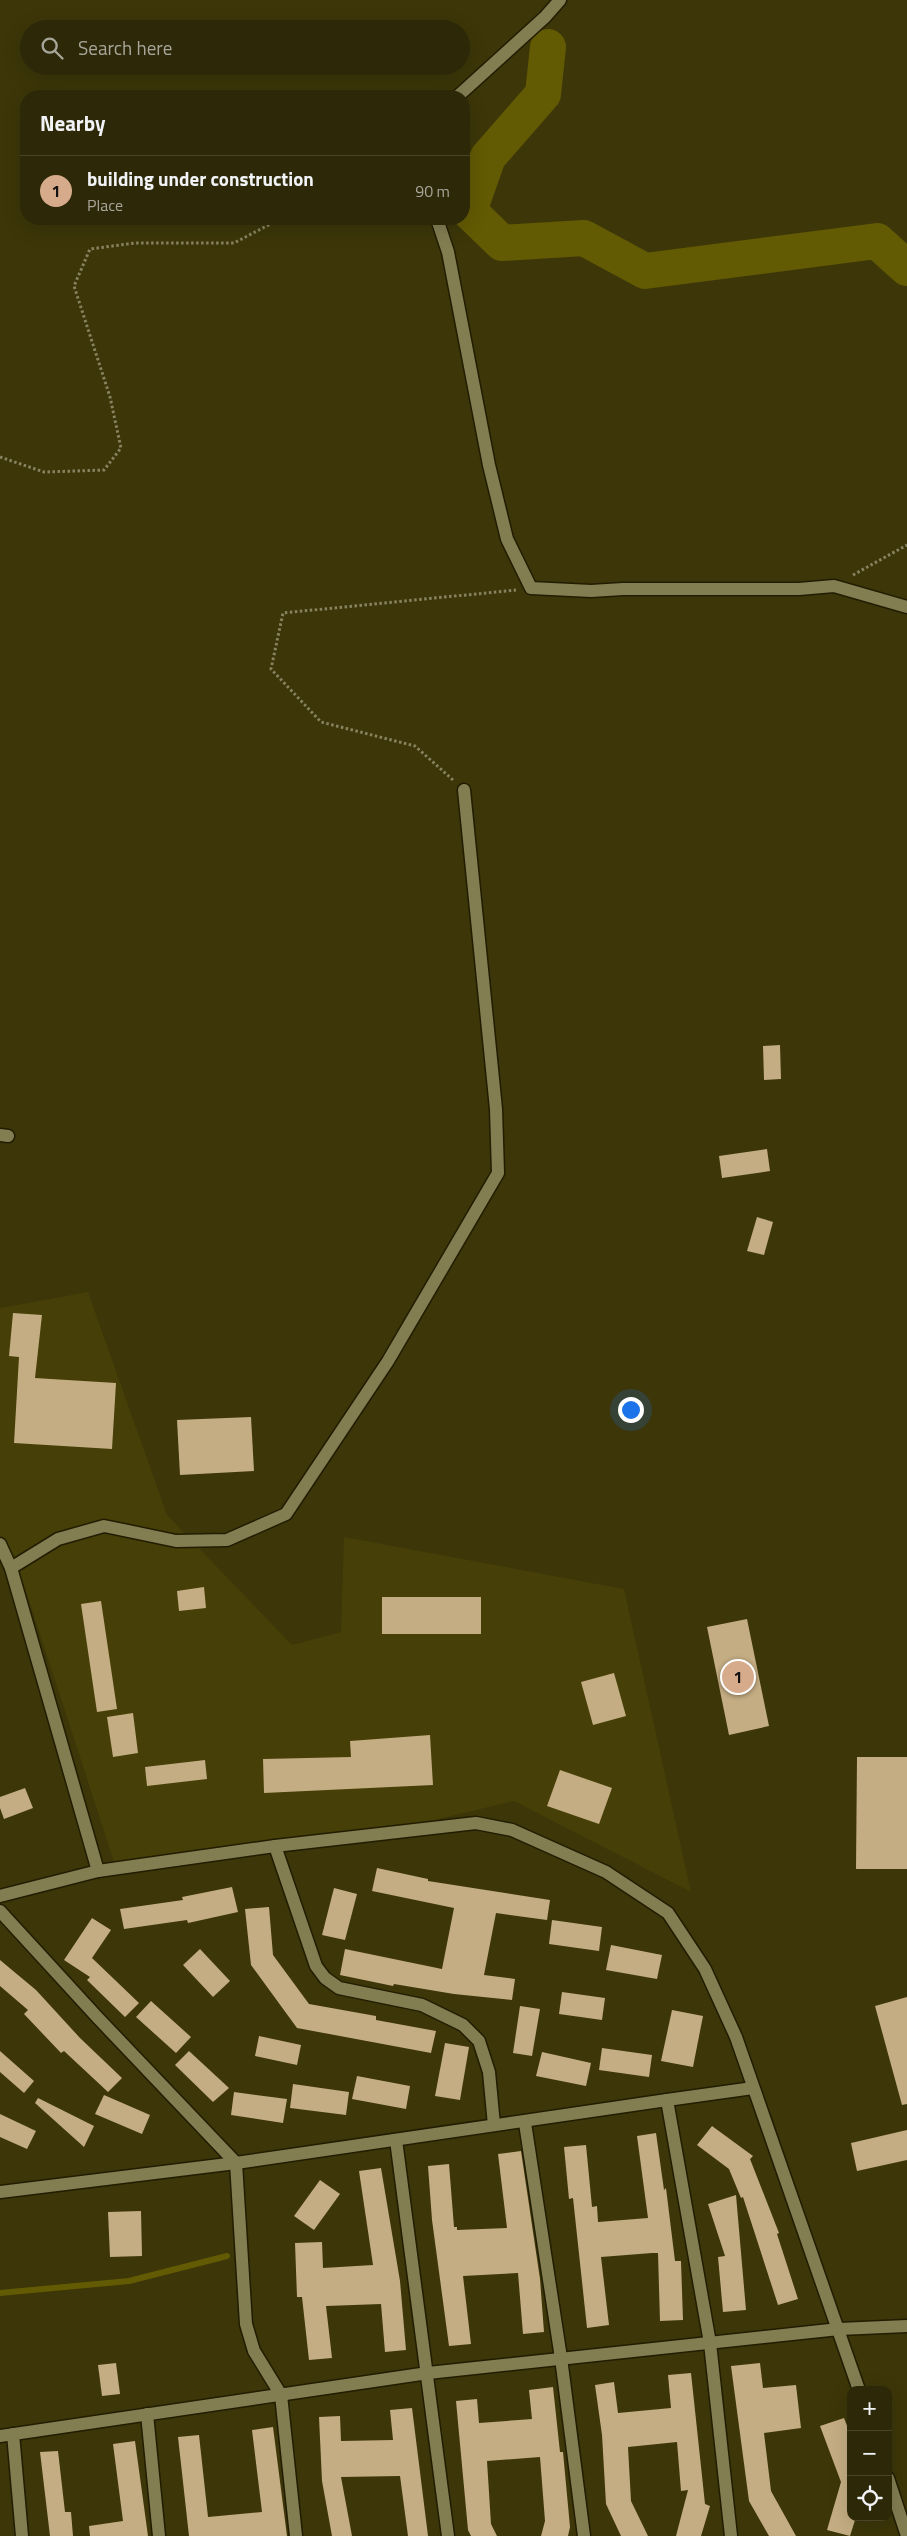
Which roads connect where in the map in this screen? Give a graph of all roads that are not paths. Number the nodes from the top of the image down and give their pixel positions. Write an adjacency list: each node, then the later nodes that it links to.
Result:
1 (560, 0): 2 (street)
2 (465, 90)
3 (439, 225): 4 (street)
4 (907, 607)
5 (464, 790): 7 (street)
6 (0, 1544): 7 (street)
7 (11, 1568): 9 (street)
8 (275, 1846): 9 (street); 12 (street); 15 (street)
9 (98, 1871): 10 (street)
10 (0, 1896)
11 (0, 1911): 17 (street)
12 (752, 2088): 13 (street); 20 (street)
13 (667, 2100): 14 (street); 21 (street)
14 (524, 2122): 15 (street); 22 (street)
15 (494, 2125): 16 (street)
16 (396, 2140): 17 (street); 23 (street)
17 (236, 2163): 18 (street); 25 (street)
18 (0, 2192)
19 (907, 2326): 20 (street)
20 (839, 2328): 21 (street); 24 (street)
21 (710, 2343): 22 (street); 34 (street)
22 (561, 2358): 23 (street); 33 (street)
23 (428, 2373): 25 (street); 32 (street)
24 (858, 2386)
25 (281, 2395): 26 (street); 31 (street)
26 (147, 2414): 27 (street); 30 (street)
27 (6, 2435): 29 (street)
28 (892, 2490): 35 (street)
29 (22, 2536)
30 (159, 2536)
31 (296, 2536)
32 (448, 2536)
33 (584, 2536)
34 (731, 2536)
35 (907, 2536)

